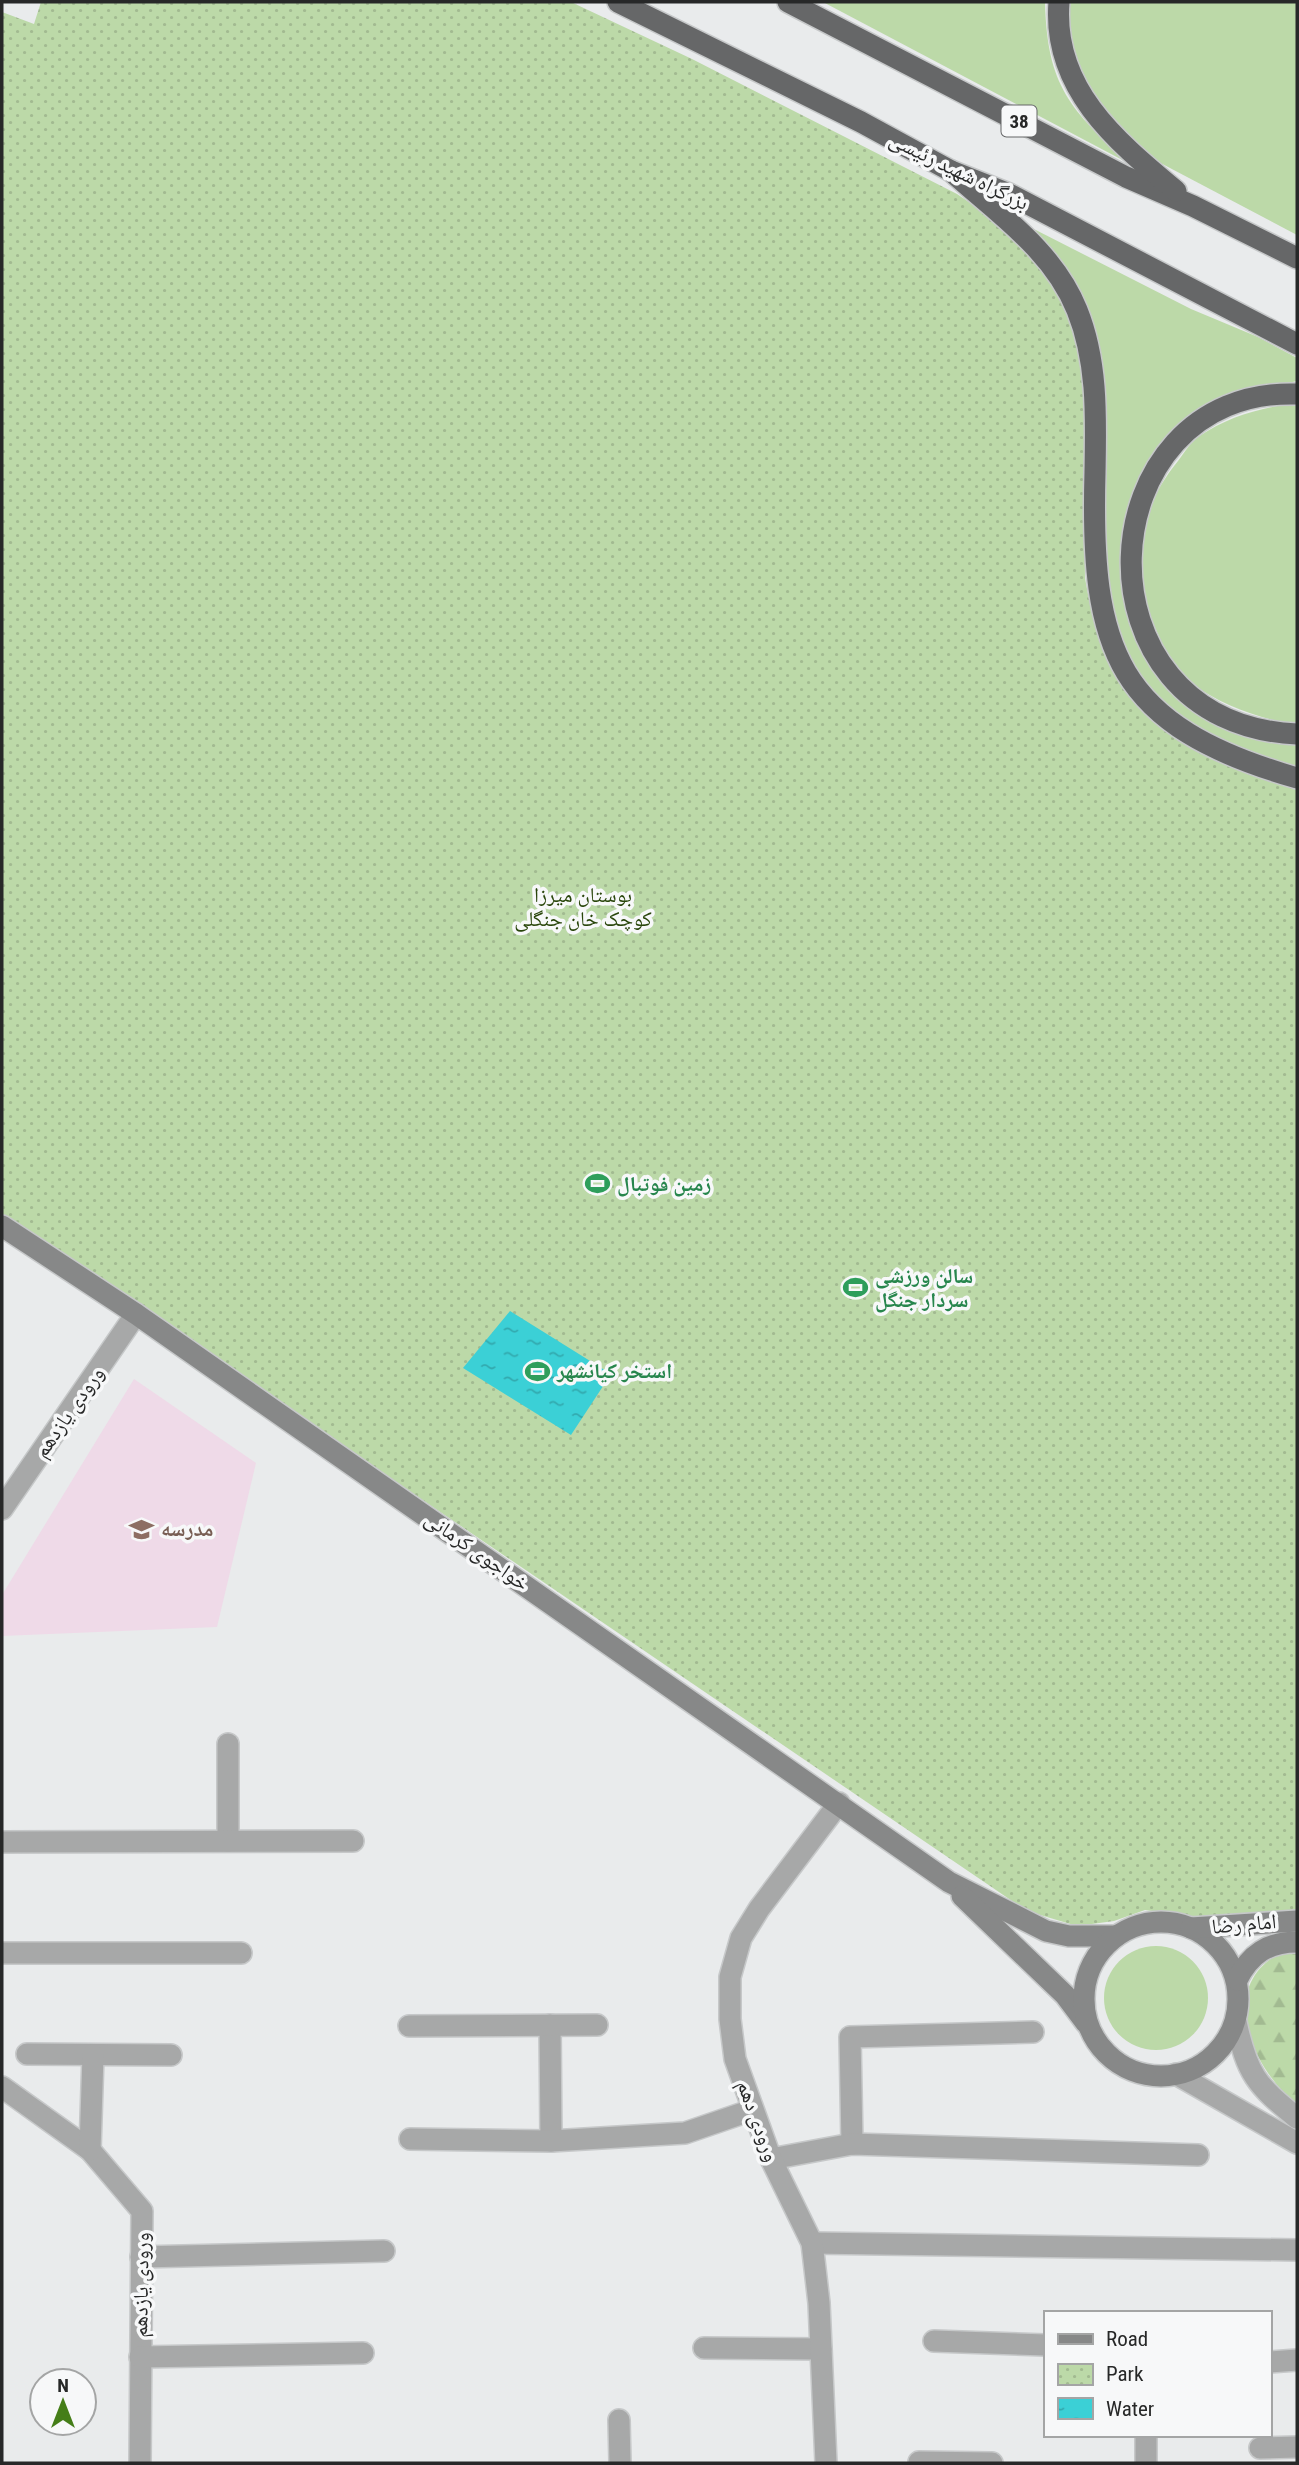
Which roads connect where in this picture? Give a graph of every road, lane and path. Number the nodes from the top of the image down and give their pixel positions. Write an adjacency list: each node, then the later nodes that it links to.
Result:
1 (618, 2): 4 (highway, بزرگراه شهید رئیسی)
2 (788, 2): 5 (highway, 38)
3 (1059, 2): 5 (highway)
4 (951, 171): 7 (highway, بزرگراه شهید رئیسی); 10 (highway)
5 (1194, 206): 6 (highway, 38)
6 (1297, 258)
7 (1297, 344)
8 (1297, 394): 9 (highway)
9 (1297, 734)
10 (1297, 778)
11 (2, 1226): 12 (main road, خواجوی کرمانی)
12 (136, 1314): 13 (street, ورودی یازدهم); 16 (main road, خواجوی کرمانی)
13 (10, 1480): 14 (street, ورودی یازدهم)
14 (2, 1509)
15 (228, 1744): 17 (street)
16 (839, 1803): 20 (main road, خواجوی کرمانی); 39 (street, ورودی دهم)
17 (228, 1841): 18 (street); 19 (street)
18 (353, 1841)
19 (2, 1842)
20 (949, 1882): 23 (main road); 32 (main road)
21 (1297, 1922): 22 (main road, امام رضا)
22 (1190, 1928): 23 (main road); 27 (main road)
23 (1116, 1936): 32 (main road)
24 (1297, 1942): 27 (main road, امام رضا)
25 (2, 1953): 26 (street)
26 (241, 1953)
27 (1237, 1980): 28 (main road)
28 (1236, 2022): 37 (main road); 40 (street)
29 (550, 2025): 30 (street); 31 (street); 42 (street)
30 (597, 2025)
31 (409, 2026)
32 (1088, 2027): 37 (main road)
33 (1033, 2032): 44 (street)
34 (27, 2054): 35 (street)
35 (93, 2055): 36 (street); 45 (street)
36 (171, 2055)
37 (1176, 2074): 43 (street)
38 (2, 2087): 45 (street, ورودی یازدهم)
39 (752, 2110): 42 (street); 47 (street, ورودی دهم)
40 (1297, 2118)
41 (410, 2139): 42 (street)
42 (551, 2141)
43 (1297, 2143)
44 (852, 2144): 46 (street); 47 (street)
45 (90, 2150): 51 (street, ورودی یازدهم)
46 (1198, 2155)
47 (771, 2159): 48 (street, ورودی دهم)
48 (812, 2243): 49 (street); 55 (street, ورودی دهم)
49 (1297, 2250)
50 (384, 2251): 51 (street)
51 (141, 2257): 57 (street, ورودی یازدهم)
52 (934, 2341): 53 (street)
53 (1044, 2345)
54 (704, 2348): 55 (street)
55 (821, 2348): 67 (street, ورودی دهم)
56 (363, 2353): 57 (street)
57 (141, 2357): 65 (street, ورودی یازدهم)
58 (1297, 2360): 59 (street)
59 (1271, 2362)
60 (619, 2420): 66 (street)
61 (1146, 2437): 69 (street)
62 (1297, 2447): 63 (street)
63 (1260, 2449)
64 (919, 2462): 68 (street)
65 (140, 2463)
66 (620, 2463)
67 (826, 2463)
68 (992, 2463)
69 (1146, 2463)

